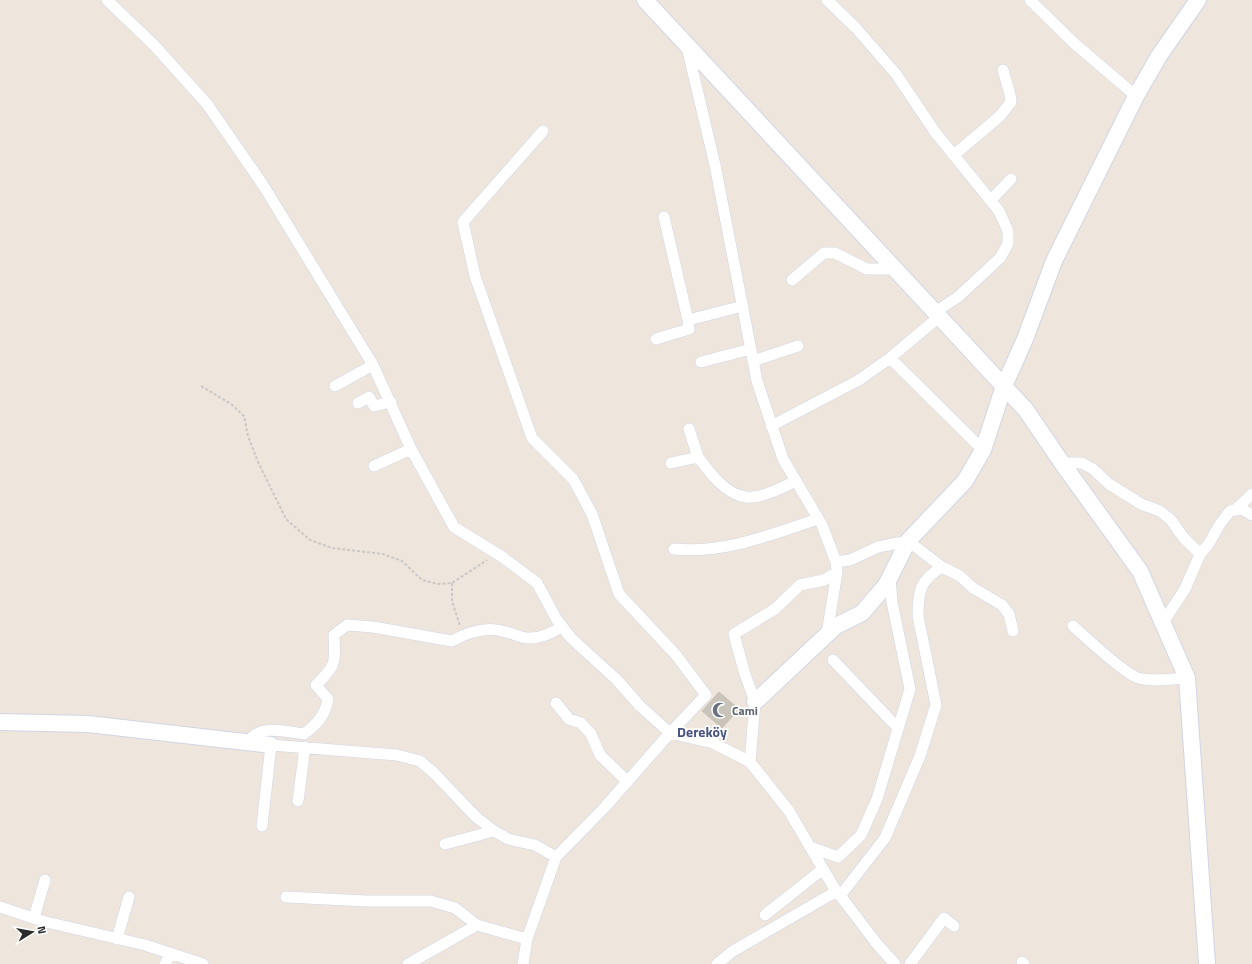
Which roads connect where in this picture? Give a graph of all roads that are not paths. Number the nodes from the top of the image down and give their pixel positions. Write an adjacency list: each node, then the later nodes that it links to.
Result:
1 (107, 0): 25 (street)
2 (645, 0): 6 (street)
3 (827, 0): 10 (street)
4 (1030, 0): 8 (street)
5 (1198, 0): 8 (street)
6 (687, 46): 14 (street); 16 (street)
7 (1002, 70): 10 (street)
8 (1136, 96): 27 (street)
9 (543, 131): 60 (street)
10 (954, 155): 12 (street)
11 (1011, 179): 12 (street)
12 (991, 200): 17 (street)
13 (664, 217): 18 (street)
14 (896, 269): 15 (street); 17 (street)
15 (792, 280)
16 (743, 306): 18 (street); 21 (street)
17 (938, 314): 22 (street); 27 (street)
18 (688, 320): 19 (street)
19 (656, 339)
20 (798, 346): 23 (street)
21 (751, 349): 23 (street); 24 (street)
22 (890, 358): 30 (street); 33 (street)
23 (753, 361): 30 (street)
24 (701, 362)
25 (373, 365): 26 (street); 28 (street)
26 (335, 386)
27 (1004, 386): 33 (street); 36 (street)
28 (391, 402): 29 (street); 32 (street)
29 (358, 403)
30 (771, 426): 38 (street)
31 (689, 429): 34 (street)
32 (411, 449): 37 (street); 51 (street)
33 (983, 450): 43 (street)
34 (698, 457): 35 (street); 38 (street)
35 (671, 463)
36 (1062, 464): 45 (street); 49 (street)
37 (374, 466)
38 (796, 481): 42 (street)
39 (1252, 494): 40 (street)
40 (1235, 510): 41 (street); 45 (street)
41 (1252, 514)
42 (818, 519): 44 (street); 46 (street)
43 (908, 541): 46 (street); 47 (street); 48 (street)
44 (674, 549)
45 (1200, 554): 49 (street)
46 (837, 567): 53 (street); 56 (street)
47 (942, 568): 52 (street); 74 (street)
48 (890, 578): 53 (street); 59 (street)
49 (1164, 621): 55 (street)
50 (1073, 626): 55 (street)
51 (562, 627): 60 (street); 61 (street)
52 (1013, 631)
53 (827, 634): 56 (street)
54 (834, 660): 59 (street)
55 (1188, 678): 92 (street)
56 (755, 702): 64 (street)
57 (556, 703): 65 (street)
58 (0, 722): 61 (street)
59 (898, 728): 70 (street)
60 (670, 733): 64 (street); 65 (street)
61 (248, 742): 62 (street)
62 (271, 745): 63 (street); 67 (street)
63 (305, 747): 66 (street); 68 (street)
64 (750, 762): 70 (street)
65 (628, 782): 71 (street)
66 (298, 801)
67 (262, 826)
68 (494, 832): 69 (street); 71 (street)
69 (444, 844)
70 (810, 847): 72 (street)
71 (556, 857): 83 (street)
72 (823, 869): 74 (street); 78 (street)
73 (45, 880): 79 (street)
74 (839, 894): 89 (street); 90 (street)
75 (129, 897): 82 (street)
76 (286, 897): 80 (street)
77 (0, 907): 79 (street)
78 (765, 915)
79 (34, 918): 82 (street)
80 (477, 925): 83 (street); 87 (street)
81 (954, 926): 91 (street)
82 (117, 939): 84 (street)
83 (527, 939): 88 (street)
84 (171, 954): 85 (street); 86 (street)
85 (165, 964)
86 (203, 964)
87 (408, 964)
88 (523, 964)
89 (717, 964)
90 (895, 964)
91 (910, 964)
92 (1207, 964)

